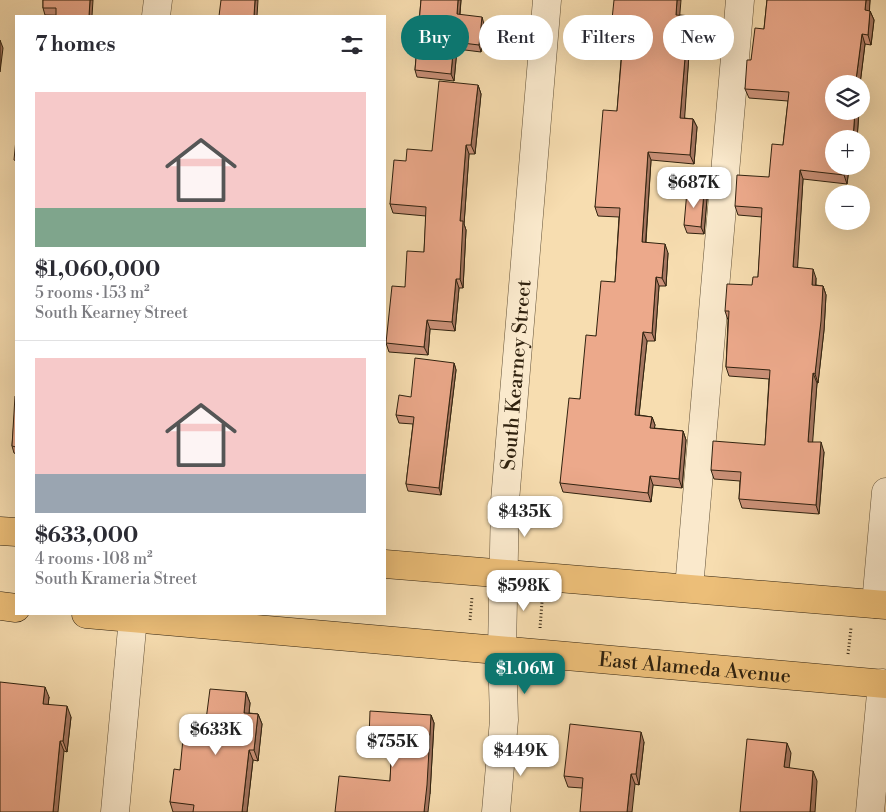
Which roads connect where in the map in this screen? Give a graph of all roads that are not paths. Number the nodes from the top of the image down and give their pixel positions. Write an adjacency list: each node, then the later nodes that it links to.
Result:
1 (158, 0): 4 (street)
2 (548, 0): 9 (street, South Kearney Street)
3 (740, 0): 10 (street)
4 (156, 15)
5 (886, 492): 11 (street)
6 (0, 531): 7 (main road)
7 (15, 532)
8 (386, 564): 9 (main road)
9 (504, 574): 10 (main road); 16 (street, South Kearney Street)
10 (689, 588): 11 (main road)
11 (881, 605)
12 (0, 606): 13 (main road)
13 (15, 608)
14 (98, 615): 15 (main road, East Alameda Avenue)
15 (133, 618): 16 (main road, East Alameda Avenue); 18 (street)
16 (502, 650): 17 (main road, East Alameda Avenue); 19 (street, South Kearney Street)
17 (884, 684): 20 (street)
18 (115, 812)
19 (496, 812)
20 (870, 812)

